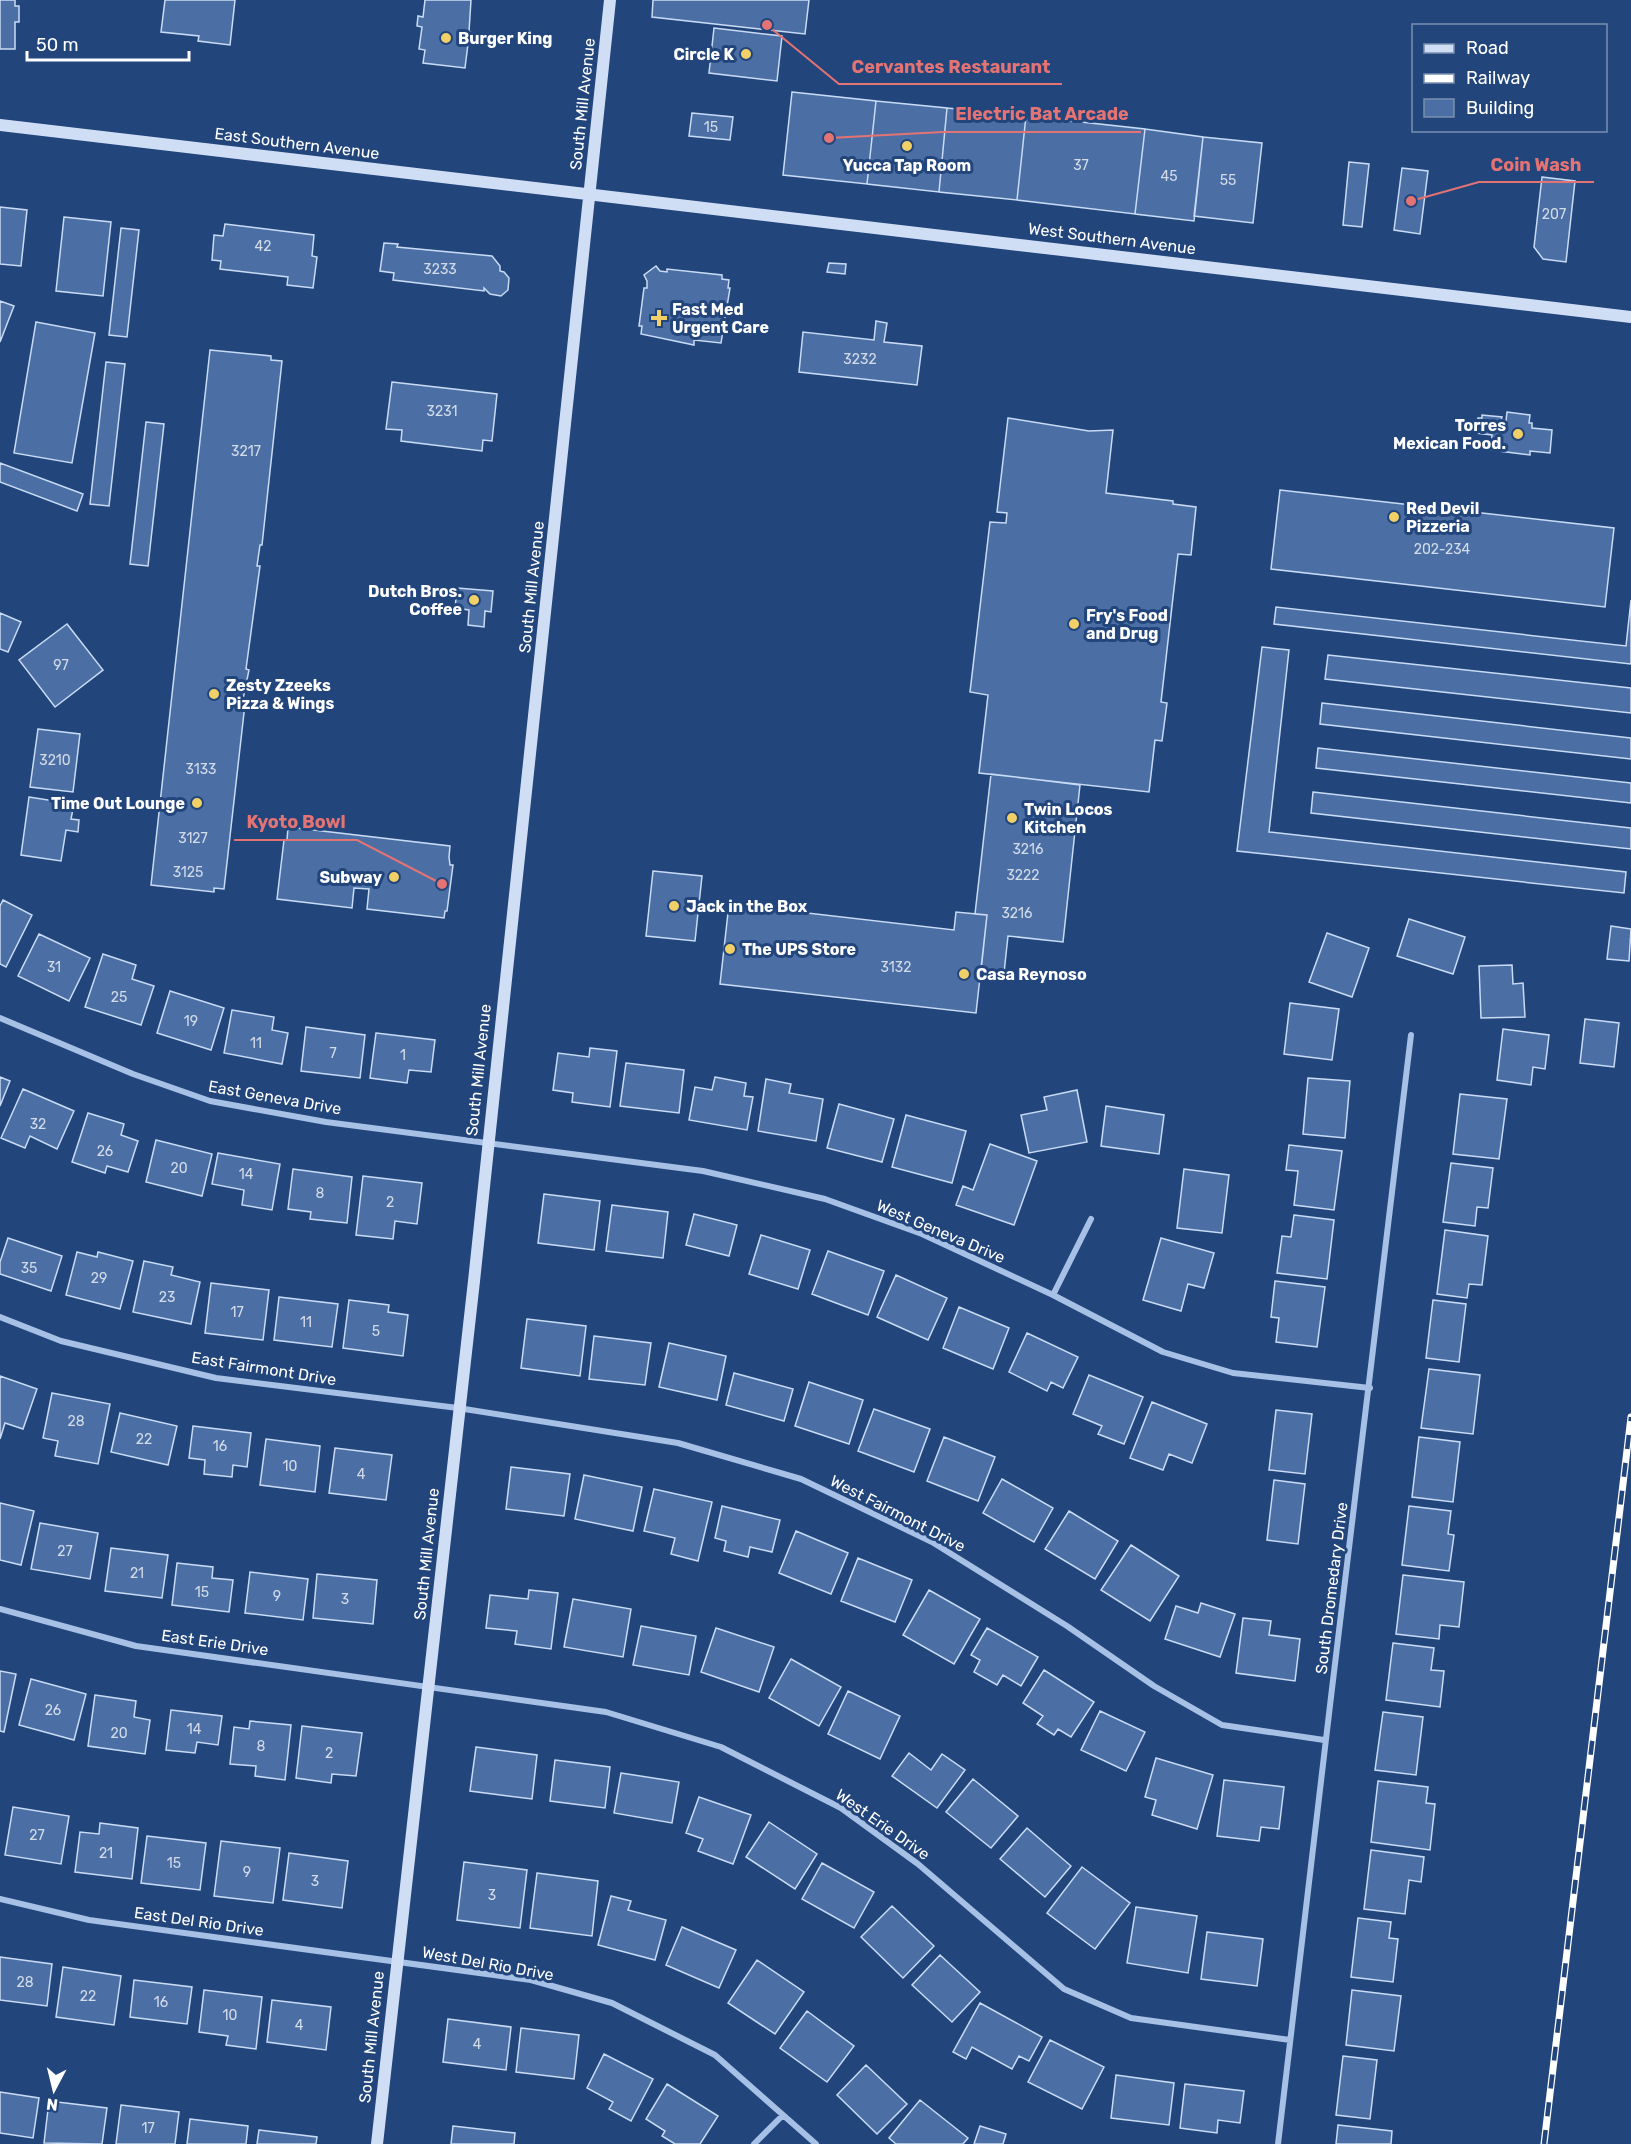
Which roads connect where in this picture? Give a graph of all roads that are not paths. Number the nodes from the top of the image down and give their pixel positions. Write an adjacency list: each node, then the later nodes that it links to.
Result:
1 (610, 0): 3 (main road, South Mill Avenue)
2 (0, 125): 3 (main road, East Southern Avenue)
3 (590, 193): 4 (main road, West Southern Avenue); 7 (main road, South Mill Avenue)
4 (1631, 316)
5 (0, 1018): 7 (street, East Geneva Drive)
6 (1411, 1035): 11 (street, South Dromedary Drive)
7 (487, 1141): 9 (street, West Geneva Drive); 12 (main road, South Mill Avenue)
8 (1091, 1219): 9 (street)
9 (1053, 1295): 11 (street, West Geneva Drive)
10 (0, 1317): 12 (street, East Fairmont Drive)
11 (1370, 1388): 15 (street, South Dromedary Drive)
12 (458, 1408): 14 (main road, South Mill Avenue); 15 (street, West Fairmont Drive)
13 (0, 1609): 14 (street, East Erie Drive)
14 (429, 1685): 17 (main road, South Mill Avenue); 18 (street, West Erie Drive)
15 (1324, 1740): 18 (street, South Dromedary Drive)
16 (0, 1899): 17 (street, East Del Rio Drive)
17 (395, 1961): 19 (street, West Del Rio Drive); 20 (main road, South Mill Avenue)
18 (1290, 2040): 23 (street, South Dromedary Drive)
19 (783, 2115): 21 (street); 22 (street, West Del Rio Drive)
20 (376, 2144)
21 (754, 2144)
22 (816, 2144)
23 (1278, 2144)

